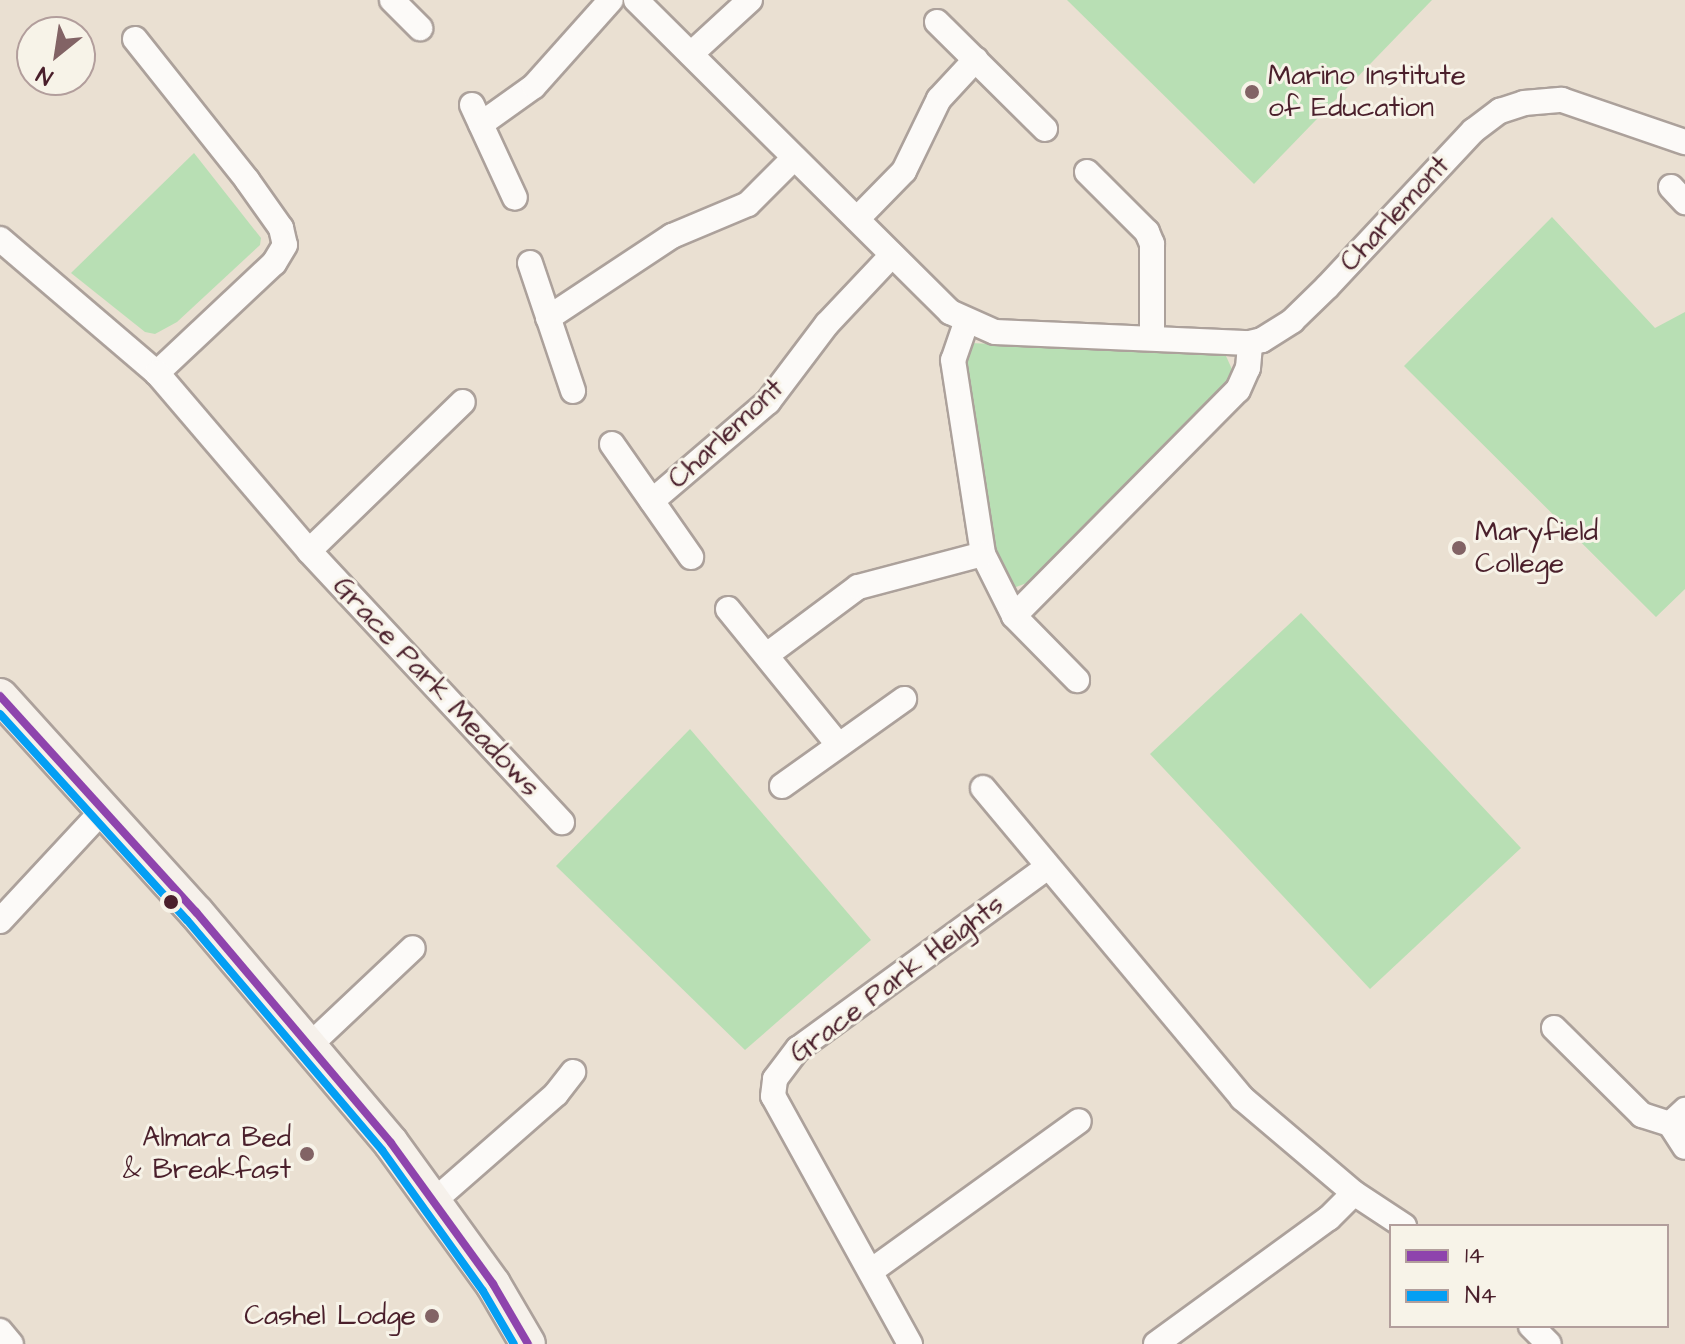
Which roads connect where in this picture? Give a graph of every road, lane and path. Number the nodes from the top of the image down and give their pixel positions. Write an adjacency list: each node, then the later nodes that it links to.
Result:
1 (392, 0): 6 (street)
2 (611, 0): 14 (street)
3 (636, 0): 8 (street)
4 (750, 0): 8 (street)
5 (937, 22): 9 (street)
6 (420, 28)
7 (135, 39): 23 (street)
8 (691, 54): 12 (street)
9 (976, 59): 10 (street); 15 (street)
10 (1045, 129)
11 (1685, 142): 22 (street, Charlemont)
12 (794, 158): 15 (street); 19 (street)
13 (1087, 172): 21 (street)
14 (515, 198)
15 (857, 219): 17 (street)
16 (0, 239): 23 (street, Grace Park Meadows)
17 (892, 255): 20 (street); 27 (street, Charlemont)
18 (530, 263): 19 (street)
19 (548, 318): 24 (street)
20 (966, 323): 21 (street); 29 (street)
21 (1152, 336): 22 (street)
22 (1250, 343): 32 (street)
23 (157, 373): 28 (street, Grace Park Meadows)
24 (573, 391)
25 (463, 402): 28 (street, Grace Park Meadows)
26 (612, 444): 27 (street, Charlemont)
27 (652, 501): 30 (street, Charlemont)
28 (309, 551): 41 (street, Grace Park Meadows)
29 (983, 554): 32 (street); 33 (street)
30 (691, 557)
31 (728, 609): 33 (street)
32 (1014, 616): 34 (street)
33 (768, 654): 37 (street)
34 (1077, 680)
35 (0, 696): 40 (main road)
36 (904, 699): 37 (street)
37 (837, 743): 38 (street)
38 (782, 786)
39 (983, 788): 42 (street)
40 (103, 810): 43 (street); 46 (main road)
41 (562, 822)
42 (1045, 869): 51 (street); 54 (street, Grace Park Heights)
43 (0, 921)
44 (413, 948): 46 (street)
45 (1554, 1028): 48 (street)
46 (310, 1045): 52 (main road)
47 (573, 1072): 52 (street)
48 (1678, 1117): 50 (street)
49 (1079, 1121): 54 (street)
50 (1685, 1147)
51 (1354, 1193): 53 (street); 60 (street)
52 (435, 1200): 58 (main road)
53 (1401, 1224)
54 (871, 1271): 59 (street, Grace Park Heights)
55 (1533, 1328): 61 (street)
56 (0, 1331): 57 (street)
57 (11, 1344)
58 (528, 1344)
59 (910, 1344)
60 (1156, 1344)
61 (1549, 1344)

